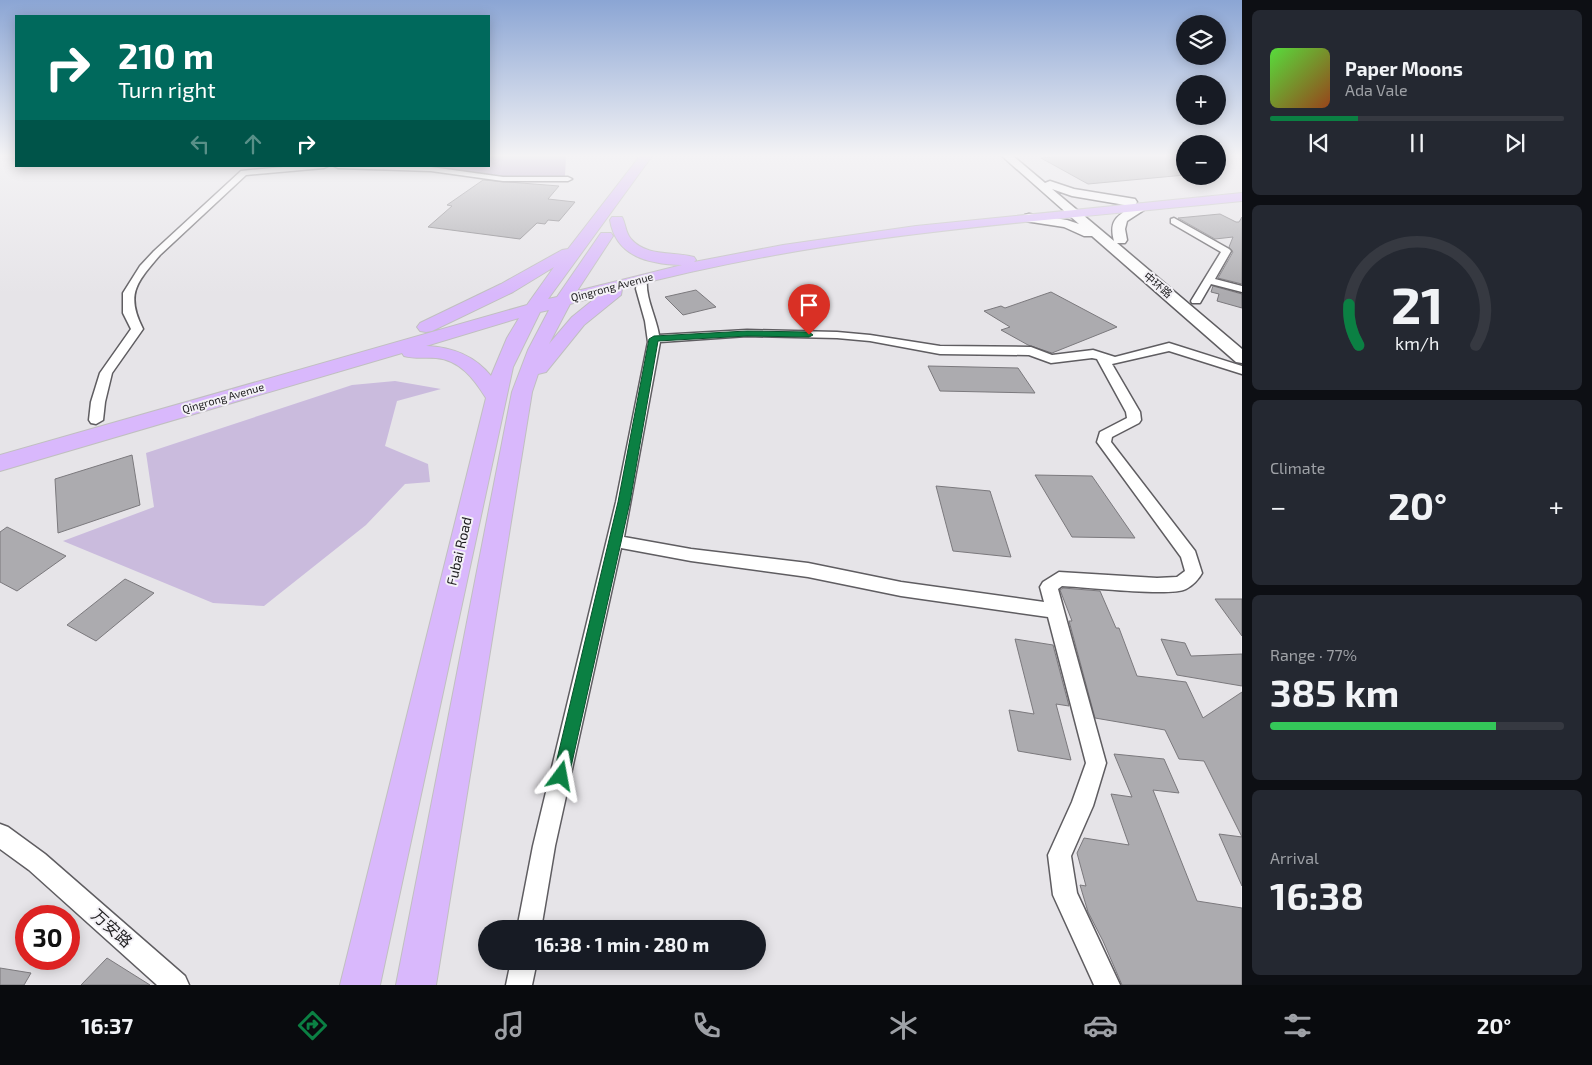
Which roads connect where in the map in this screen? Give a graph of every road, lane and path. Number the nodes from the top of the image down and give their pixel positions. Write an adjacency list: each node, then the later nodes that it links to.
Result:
1 (212, 202): 30 (street)
2 (611, 202): 15 (main road, Fubai Road)
3 (629, 202): 12 (main road, Fubai Road)
4 (1035, 202): 10 (street)
5 (1067, 202): 11 (street, 中环路)
6 (1120, 202): 9 (street)
7 (1159, 202): 9 (main road, Qingrong Avenue)
8 (1182, 202): 9 (main road, Qingrong Avenue)
9 (1136, 205): 11 (main road, Qingrong Avenue); 14 (street)
10 (1030, 209): 11 (main road, Qingrong Avenue); 14 (street); 16 (main road, Qingrong Avenue); 17 (main road, Qingrong Avenue)
11 (1077, 210): 14 (street, 中环路)
12 (616, 220): 16 (main road); 20 (main road, Fubai Road)
13 (1174, 221): 18 (street)
14 (1113, 240): 21 (street, 中环路); 27 (street, 中环路)
15 (582, 241): 20 (main road, Fubai Road); 22 (main road)
16 (690, 260): 20 (main road, Qingrong Avenue)
17 (641, 280): 20 (main road, Qingrong Avenue); 24 (street); 29 (main road)
18 (1208, 280): 19 (street); 21 (street)
19 (1242, 289)
20 (553, 298): 22 (main road, Qingrong Avenue); 25 (main road, Qingrong Avenue); 29 (main road, Fubai Road)
21 (1196, 301): 23 (street, 中环路)
22 (416, 331): 30 (main road, Qingrong Avenue)
23 (1235, 334)
24 (654, 339): 26 (street); 33 (street)
25 (372, 355): 29 (main road); 32 (main road, Qingrong Avenue)
26 (1102, 357): 28 (street); 34 (street)
27 (1242, 358)
28 (1242, 370)
29 (508, 394): 39 (main road, Fubai Road); 40 (main road, Fubai Road)
30 (96, 420): 31 (main road, Qingrong Avenue)
31 (0, 446)
32 (0, 463)
33 (615, 541): 34 (street); 36 (street)
34 (1056, 611): 42 (street)
35 (0, 835): 38 (street, 万安路)
36 (531, 920)
37 (522, 970): 41 (street)
38 (176, 985)
39 (360, 985)
40 (416, 985)
41 (520, 985)
42 (1107, 985)

